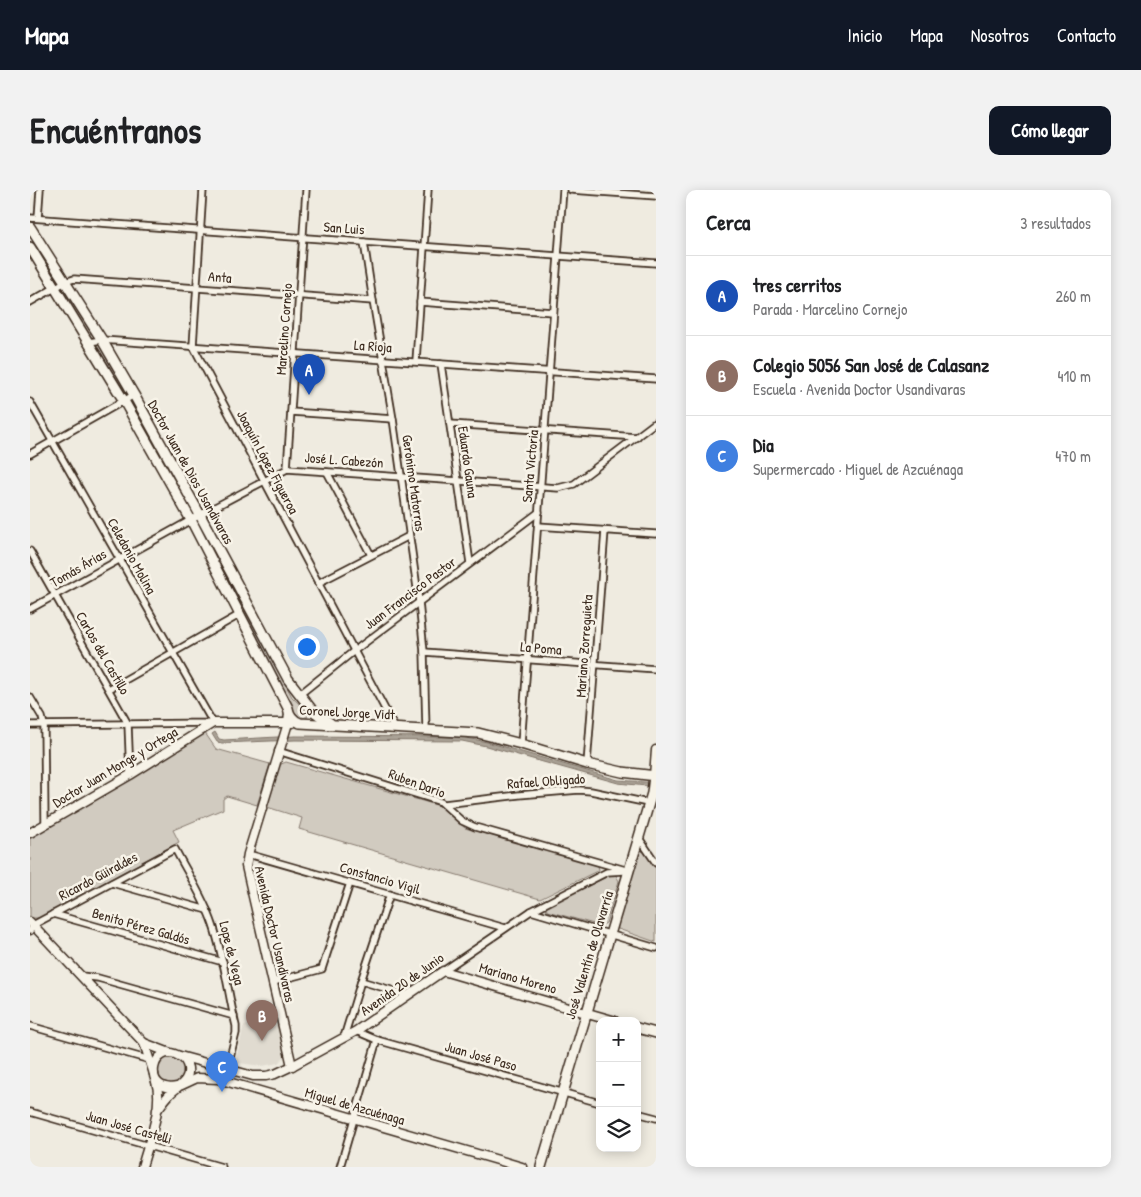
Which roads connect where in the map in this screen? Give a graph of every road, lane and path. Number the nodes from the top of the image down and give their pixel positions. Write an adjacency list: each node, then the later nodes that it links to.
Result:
1 (40, 190): 9 (street)
2 (203, 190): 11 (street)
3 (306, 190): 12 (street, Marcelino Cornejo)
4 (428, 190): 14 (street)
5 (563, 190): 16 (street, Santa Victoria)
6 (571, 190): 7 (street)
7 (656, 196)
8 (30, 218): 9 (street, San Luis)
9 (38, 218): 11 (street, San Luis)
10 (30, 227): 18 (main road, Doctor Juan de Dios Usandivaras)
11 (201, 230): 12 (street, San Luis); 20 (street)
12 (302, 237): 13 (street, San Luis); 21 (street, Marcelino Cornejo)
13 (364, 242): 14 (street, San Luis); 22 (street, Gerónimo Matorras)
14 (423, 246): 16 (street, San Luis); 24 (street)
15 (30, 247): 19 (main road, Doctor Juan de Dios Usandivaras)
16 (558, 256): 17 (street, San Luis); 25 (street, Santa Victoria)
17 (656, 263)
18 (65, 282): 19 (street); 20 (street, Anta); 26 (main road, Doctor Juan de Dios Usandivaras)
19 (56, 288): 23 (street); 27 (main road, Doctor Juan de Dios Usandivaras)
20 (196, 288): 21 (street, Anta); 28 (street)
21 (298, 296): 22 (street, Anta); 29 (street, Marcelino Cornejo)
22 (372, 301): 30 (street, Gerónimo Matorras)
23 (30, 302)
24 (420, 302): 25 (street); 31 (street)
25 (553, 312): 33 (street, Santa Victoria)
26 (102, 340): 27 (street, La Rioja); 28 (street, La Rioja); 35 (main road, Doctor Juan de Dios Usandivaras)
27 (89, 342): 36 (main road, Doctor Juan de Dios Usandivaras)
28 (193, 346): 29 (street, La Rioja); 49 (street, Joaquín López Figueroa)
29 (294, 353): 30 (street, La Rioja); 38 (street, Marcelino Cornejo)
30 (382, 360): 31 (street, La Rioja); 39 (street, Gerónimo Matorras)
31 (416, 361): 32 (street, La Rioja)
32 (441, 364): 33 (street, La Rioja); 41 (street, Eduardo Gauna)
33 (549, 372): 34 (street, La Rioja); 42 (street, Santa Victoria)
34 (656, 378)
35 (134, 395): 36 (street); 53 (main road, Doctor Juan de Dios Usandivaras)
36 (124, 401): 44 (street); 54 (main road, Doctor Juan de Dios Usandivaras)
37 (30, 402): 44 (street, Celedonio Molina)
38 (291, 412): 39 (street); 46 (street, Marcelino Cornejo)
39 (393, 419): 48 (street, Gerónimo Matorras)
40 (656, 422): 43 (street)
41 (450, 424): 42 (street); 50 (street, Eduardo Gauna)
42 (545, 431): 43 (street); 51 (street, Santa Victoria)
43 (637, 437): 51 (street, José L. Cabezón)
44 (53, 441): 45 (street); 61 (street, Celedonio Molina)
45 (30, 454)
46 (287, 469): 47 (street, José L. Cabezón); 49 (street, José L. Cabezón)
47 (327, 472): 48 (street, José L. Cabezón); 60 (street)
48 (401, 477): 50 (street, José L. Cabezón); 58 (street, Gerónimo Matorras)
49 (264, 481): 53 (street, José L. Cabezón); 63 (street, Joaquín López Figueroa)
50 (457, 481): 51 (street, José L. Cabezón); 62 (street, Eduardo Gauna)
51 (541, 487): 52 (street, Santa Victoria)
52 (538, 512): 55 (street, Santa Victoria); 62 (street, Juan Francisco Pastor)
53 (200, 515): 54 (street, Tomás Árias); 75 (main road, Doctor Juan de Dios Usandivaras)
54 (191, 520): 61 (street, Tomás Árias); 67 (main road, Doctor Juan de Dios Usandivaras)
55 (538, 526): 56 (street); 71 (street, Santa Victoria)
56 (605, 530): 57 (street); 72 (street, Mariano Zorreguieta)
57 (656, 534)
58 (409, 536): 60 (street); 65 (street, Gerónimo Matorras)
59 (30, 551): 64 (street, Carlos del Castillo)
60 (371, 555): 63 (street)
61 (119, 559): 64 (street, Tomás Árias); 69 (street, Celedonio Molina)
62 (470, 563): 65 (street, Juan Francisco Pastor)
63 (318, 583): 68 (street, Joaquín López Figueroa)
64 (55, 596): 66 (street, Tomás Árias); 74 (street, Carlos del Castillo)
65 (419, 602): 68 (street, Juan Francisco Pastor); 70 (street, Gerónimo Matorras)
66 (30, 609)
67 (239, 615): 69 (street); 78 (main road, Doctor Juan de Dios Usandivaras)
68 (354, 651): 75 (street, Juan Francisco Pastor); 86 (street, Joaquín López Figueroa)
69 (172, 652): 74 (street); 79 (street, Celedonio Molina)
70 (424, 652): 71 (street, La Poma); 87 (street, Gerónimo Matorras)
71 (528, 660): 72 (street, La Poma); 88 (street, Santa Victoria)
72 (595, 666): 73 (street, La Poma); 91 (street, Mariano Zorreguieta)
73 (656, 669)
74 (109, 689): 82 (street, Carlos del Castillo)
75 (299, 695): 77 (main road, Doctor Juan de Dios Usandivaras); 78 (main road)
76 (30, 697): 85 (street)
77 (311, 709): 81 (main road); 83 (main road, Doctor Juan de Dios Usandivaras)
78 (288, 710): 80 (street); 81 (main road, Doctor Juan de Dios Usandivaras)
79 (213, 723): 80 (street, Coronel Jorge Vidt); 82 (street, Coronel Jorge Vidt); 92 (street, Doctor Juan Monge y Ortega)
80 (288, 723): 81 (street, Coronel Jorge Vidt); 90 (street, Avenida Doctor Usandivaras)
81 (302, 723): 83 (main road, Coronel Jorge Vidt)
82 (128, 724): 85 (street, Coronel Jorge Vidt); 92 (street, Carlos del Castillo)
83 (332, 724): 86 (main road, Coronel Jorge Vidt)
84 (30, 725): 85 (street, Coronel Jorge Vidt)
85 (44, 725): 96 (street)
86 (395, 728): 87 (main road, Coronel Jorge Vidt)
87 (426, 729): 88 (main road, Coronel Jorge Vidt)
88 (521, 744): 91 (main road, Coronel Jorge Vidt)
89 (656, 750): 93 (street, José Valentín de Olavarría)
90 (278, 751): 95 (street, Ruben Dario); 100 (street, Avenida Doctor Usandivaras)
91 (587, 764): 93 (main road, Coronel Jorge Vidt)
92 (130, 775): 96 (street, Doctor Juan Monge y Ortega)
93 (655, 777): 94 (main road, José Valentín de Olavarría)
94 (648, 803): 95 (street, Rafael Obligado); 98 (main road, José Valentín de Olavarría)
95 (444, 804): 102 (street, Ruben Dario)
96 (45, 824): 97 (street, Doctor Juan Monge y Ortega)
97 (30, 833)
98 (638, 837): 101 (street); 102 (main road, José Valentín de Olavarría)
99 (175, 849): 103 (street, Ricardo Güiraldes); 106 (street, Lope de Vega)
100 (248, 854): 104 (street, Constancio Vigil); 117 (street, Avenida Doctor Usandivaras)
101 (656, 863)
102 (629, 871): 107 (street, Avenida 20 de Junio); 111 (main road, José Valentín de Olavarría)
103 (112, 883): 106 (street); 108 (street, Ricardo Güiraldes)
104 (350, 883): 105 (street, Constancio Vigil); 117 (street)
105 (390, 894): 110 (street, Constancio Vigil); 116 (street)
106 (207, 910): 113 (street, Lope de Vega)
107 (531, 911): 110 (street, Avenida 20 de Junio); 111 (street)
108 (53, 914): 109 (street, Ricardo Güiraldes); 113 (street, Benito Pérez Galdós)
109 (31, 926): 115 (street)
110 (505, 928): 114 (street, Avenida 20 de Junio)
111 (609, 934): 112 (street); 119 (main road, José Valentín de Olavarría)
112 (656, 948)
113 (223, 962): 120 (street, Lope de Vega)
114 (443, 971): 118 (street, Avenida 20 de Junio); 119 (street, Mariano Moreno)
115 (82, 976): 120 (street); 128 (street)
116 (361, 981): 118 (street); 126 (street)
117 (273, 982): 132 (street, Avenida Doctor Usandivaras)
118 (408, 995): 124 (street, Avenida 20 de Junio)
119 (586, 1012): 121 (main road, Mariano Moreno); 136 (main road, José Valentín de Olavarría)
120 (234, 1016): 133 (street, Lope de Vega)
121 (602, 1017)
122 (30, 1026): 131 (street)
123 (641, 1029): 125 (main road)
124 (356, 1031): 126 (street, Avenida 20 de Junio); 127 (street, Juan José Paso)
125 (656, 1033)
126 (344, 1037): 132 (street, Avenida 20 de Junio)
127 (378, 1040): 136 (street, Juan José Paso); 141 (street)
128 (144, 1043): 129 (street); 131 (street)
129 (170, 1054): 130 (street); 134 (street)
130 (180, 1056): 133 (street, Avenida 20 de Junio); 135 (street)
131 (150, 1060): 134 (street)
132 (292, 1066): 133 (street, Avenida 20 de Junio)
133 (227, 1069)
134 (154, 1076): 135 (street); 138 (street)
135 (179, 1086): 138 (street); 141 (street, Miguel de Azcuénaga)
136 (563, 1093): 137 (street, Juan José Paso); 148 (main road, José Valentín de Olavarría)
137 (596, 1102)
138 (157, 1110): 143 (street)
139 (30, 1112): 143 (street, Juan José Castelli)
140 (641, 1114): 142 (street)
141 (354, 1118): 146 (street); 147 (street, Miguel de Azcuénaga)
142 (656, 1118)
143 (148, 1145): 144 (street); 145 (street, Juan José Castelli)
144 (142, 1167)
145 (222, 1167)
146 (340, 1167)
147 (522, 1167)
148 (541, 1167)

